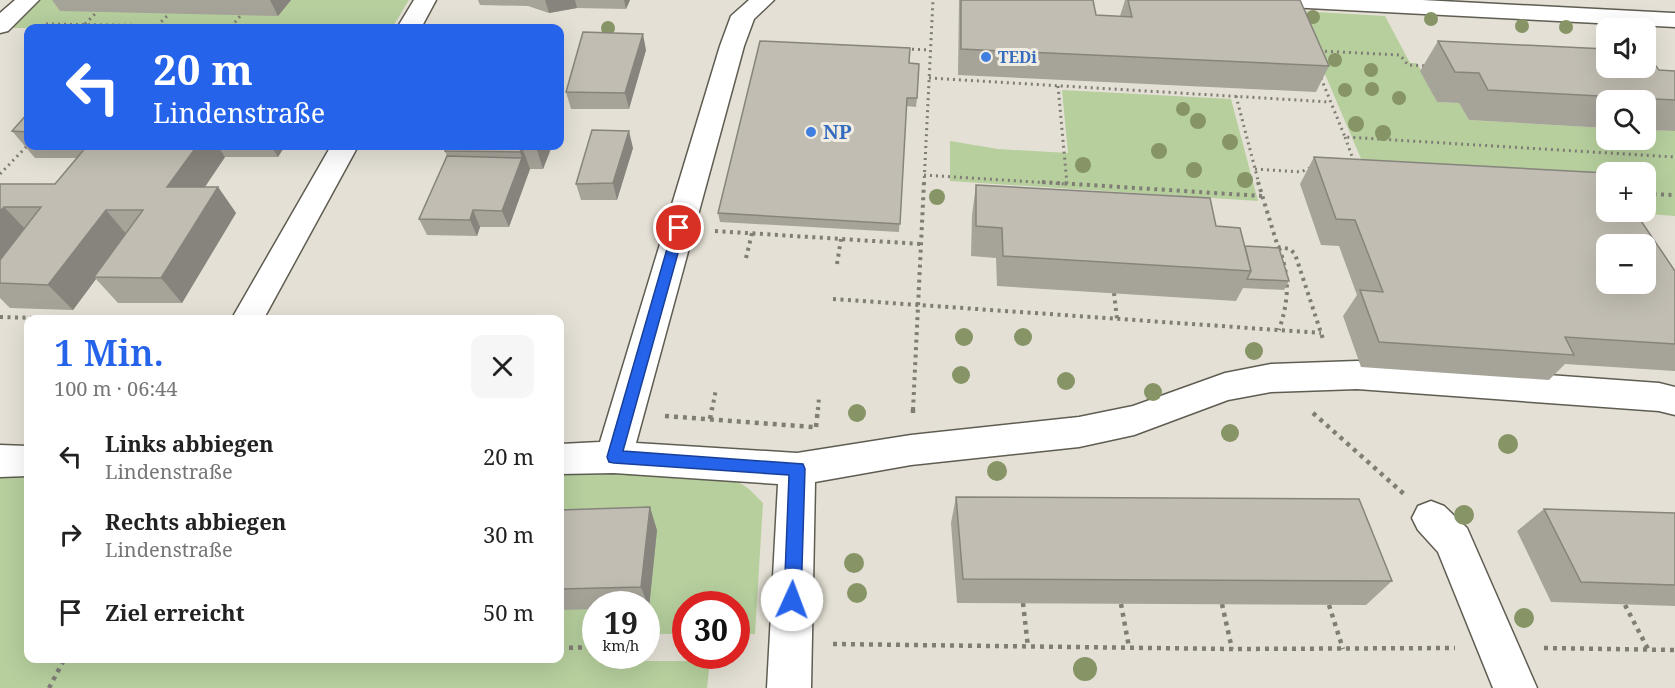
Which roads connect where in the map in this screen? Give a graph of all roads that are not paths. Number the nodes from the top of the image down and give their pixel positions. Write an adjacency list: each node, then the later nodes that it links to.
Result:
1 (28, 0): 8 (street)
2 (425, 0): 7 (street)
3 (763, 0): 12 (street)
4 (1289, 0): 6 (street)
5 (1656, 0): 6 (street)
6 (1674, 21)
7 (411, 24)
8 (2, 25)
9 (342, 150): 10 (street)
10 (250, 315)
11 (1675, 401): 16 (street)
12 (614, 457): 13 (street); 16 (street)
13 (564, 459)
14 (0, 460): 15 (street)
15 (24, 461)
16 (797, 469): 18 (street)
17 (1431, 518): 19 (street)
18 (789, 688)
19 (1515, 688)

